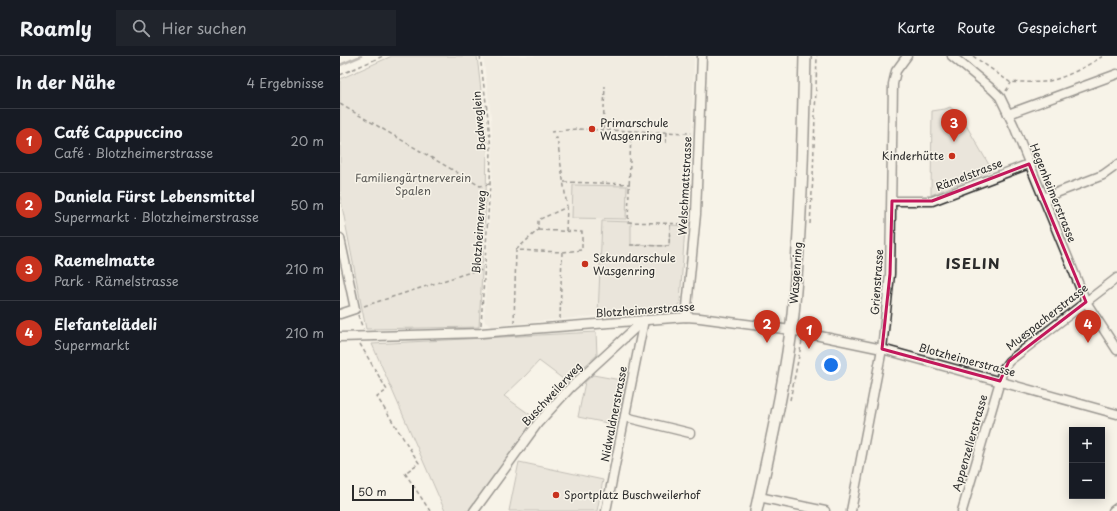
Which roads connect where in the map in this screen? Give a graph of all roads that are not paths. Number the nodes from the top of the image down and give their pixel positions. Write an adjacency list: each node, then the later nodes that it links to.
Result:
1 (702, 56): 15 (street, Welschmattstrasse)
2 (805, 56): 17 (main road, Wasgenring)
3 (907, 56): 10 (street, Grienstrasse)
4 (952, 56): 6 (street, Hegenheimerstrasse)
5 (1117, 74): 6 (street)
6 (1008, 114): 7 (street, Hegenheimerstrasse)
7 (1029, 164): 9 (street, Hegenheimerstrasse); 10 (street, Rämelstrasse)
8 (1117, 165): 9 (street)
9 (1043, 198): 13 (street, Hegenheimerstrasse)
10 (892, 201): 19 (street, Grienstrasse)
11 (340, 238): 14 (street)
12 (1117, 278): 13 (street, Muespacherstrasse)
13 (1086, 302): 20 (street, Hegenheimerstrasse); 21 (street, Muespacherstrasse)
14 (340, 314)
15 (686, 317): 16 (street, Blotzheimerstrasse); 17 (street, Blotzheimerstrasse)
16 (644, 320): 18 (street, Blotzheimerstrasse); 23 (street, Nidwaldnerstrasse); 27 (street, Buschweilerweg)
17 (791, 330): 19 (street, Blotzheimerstrasse); 25 (main road, Wasgenring)
18 (340, 337)
19 (882, 349): 21 (street, Blotzheimerstrasse); 31 (street, Grienstrasse)
20 (1117, 350)
21 (1000, 381): 22 (street, Blotzheimerstrasse); 32 (street, Appenzellerstrasse)
22 (1117, 414)
23 (625, 417): 24 (street); 28 (street, Nidwaldnerstrasse)
24 (690, 433)
25 (759, 497): 29 (main road, Wasgenring); 30 (street)
26 (1117, 508): 33 (street)
27 (474, 511)
28 (606, 511)
29 (756, 511)
30 (825, 511)
31 (850, 511)
32 (962, 511)
33 (1113, 511)

